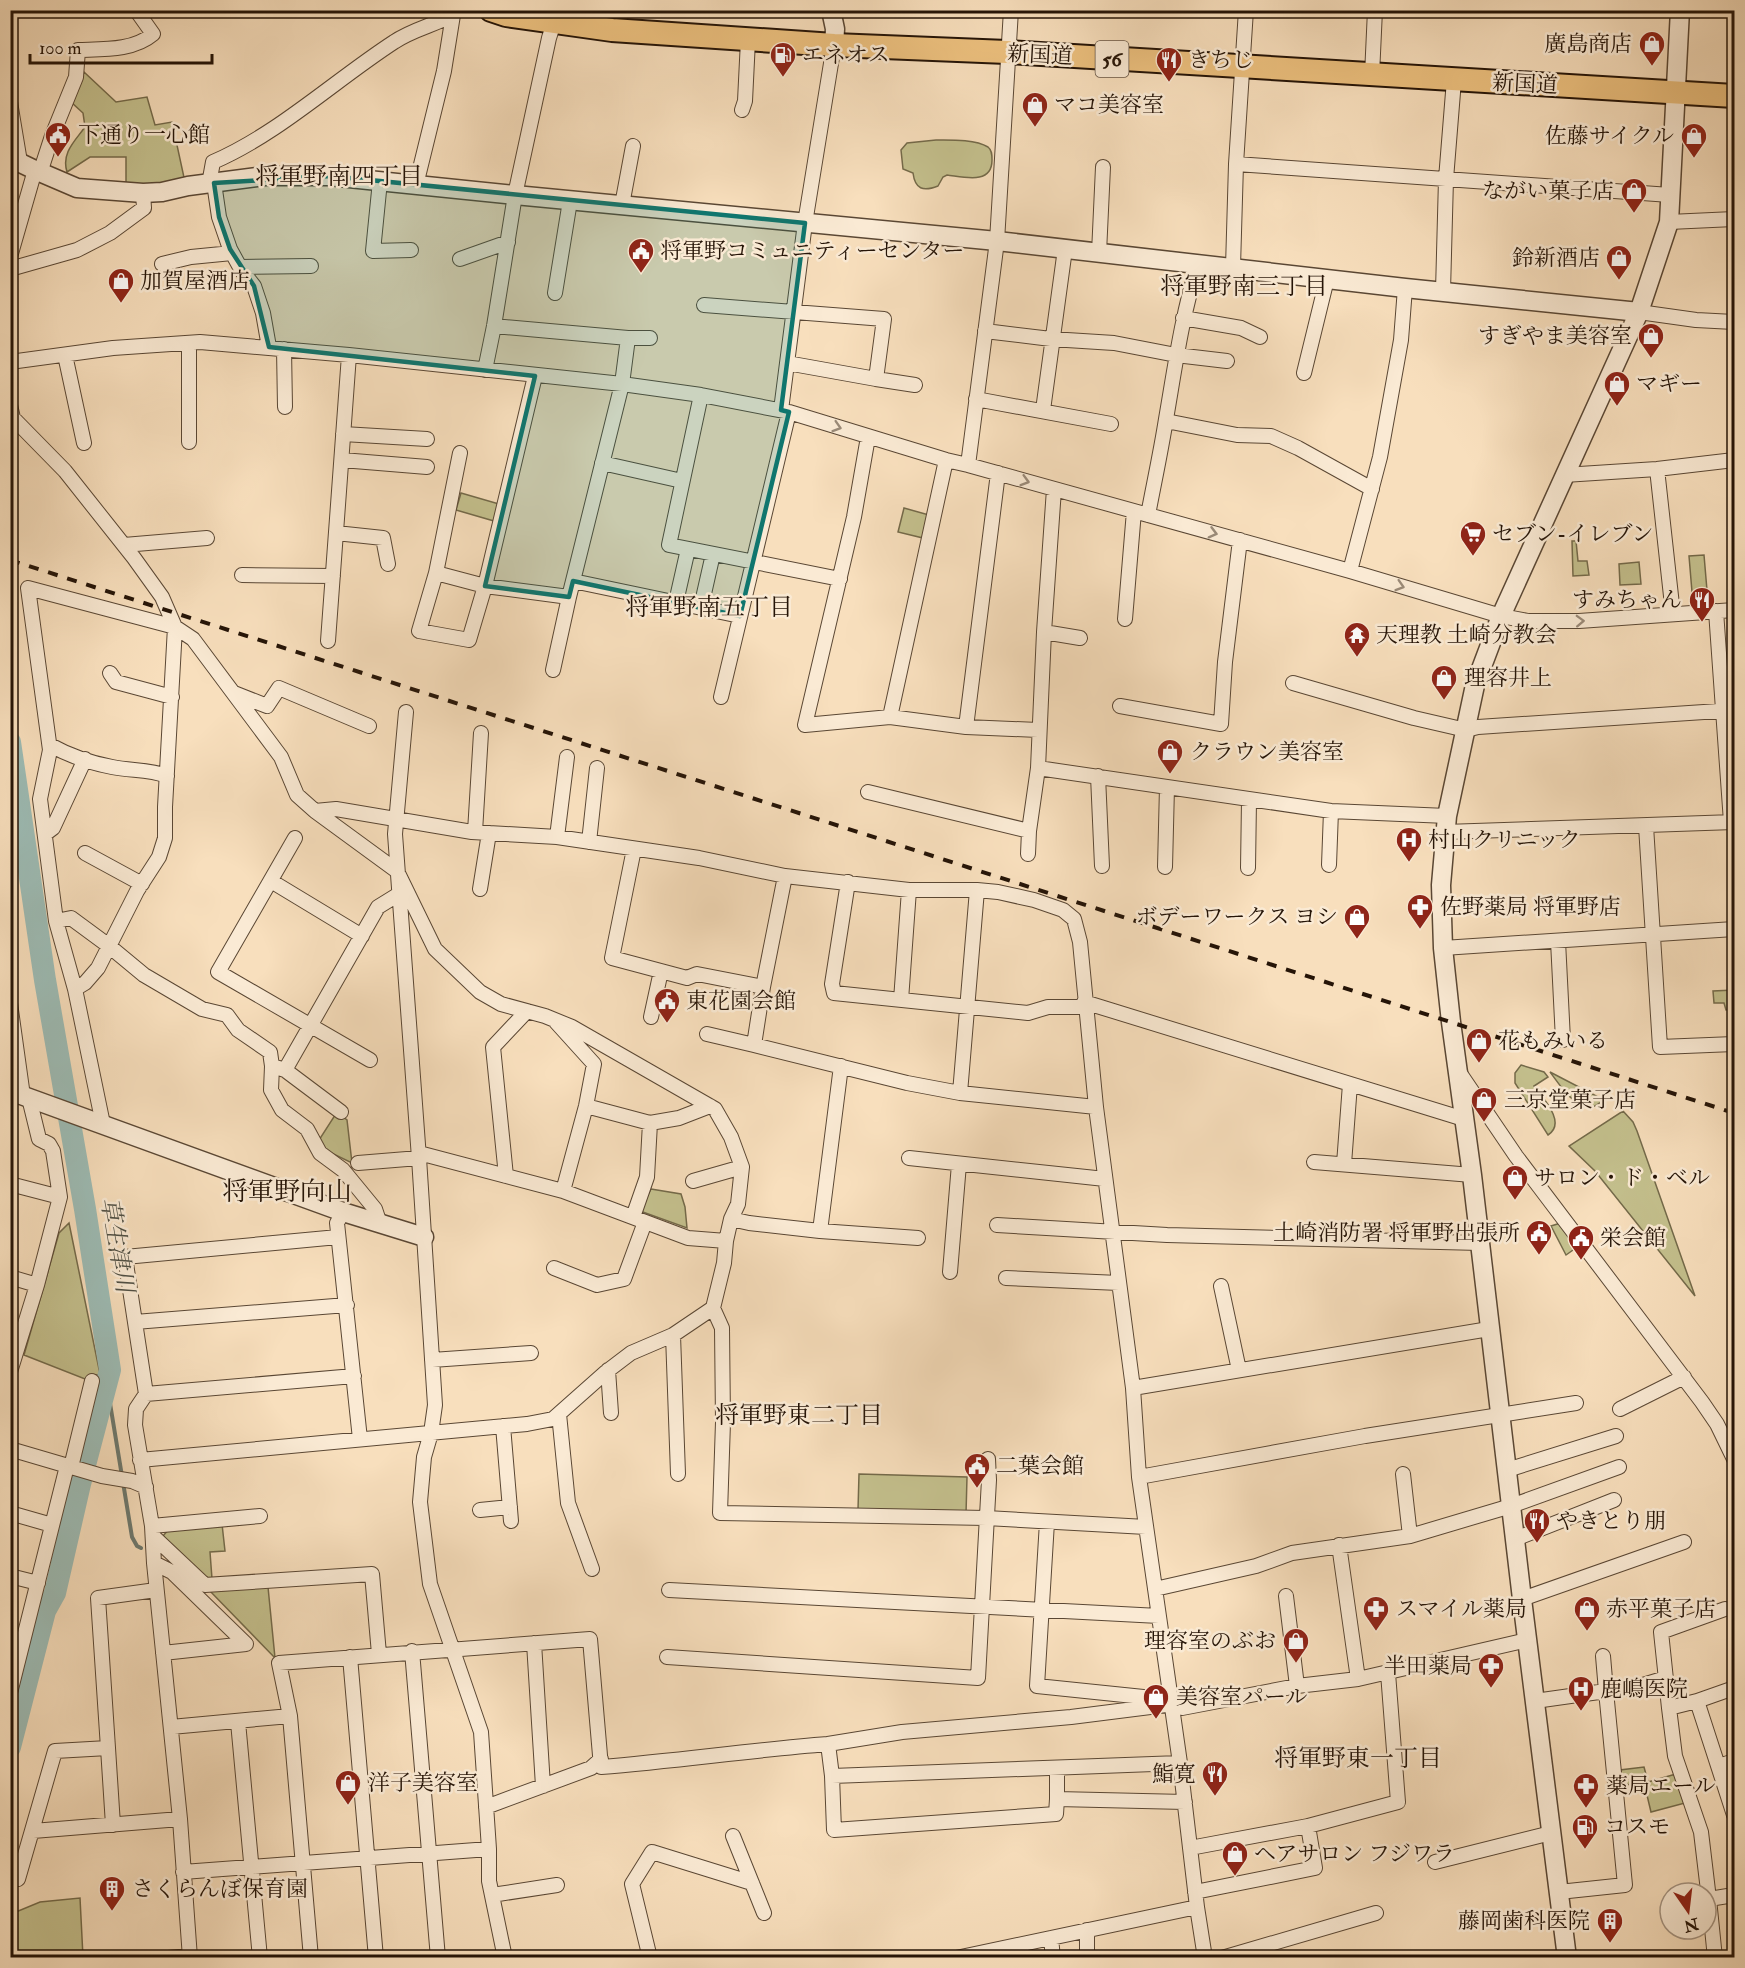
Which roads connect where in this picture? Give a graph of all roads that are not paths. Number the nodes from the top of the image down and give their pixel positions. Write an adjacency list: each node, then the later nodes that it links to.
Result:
1 (136, 10): 22 (street)
2 (491, 10): 9 (main road, 新国道 / 56)
3 (831, 10): 11 (street)
4 (1011, 10): 12 (street)
5 (1246, 10): 13 (street)
6 (1375, 10): 14 (street)
7 (1680, 10): 16 (street)
8 (453, 13): 26 (street); 27 (street)
9 (556, 16): 10 (main road, 新国道 / 56); 29 (street)
10 (748, 40): 11 (main road, 新国道 / 56); 19 (street)
11 (834, 45): 12 (main road, 新国道 / 56); 35 (street)
12 (1008, 52): 13 (main road, 新国道 / 56); 36 (street)
13 (1242, 67): 14 (main road, 新国道 / 56); 21 (street)
14 (1372, 75): 15 (main road, 新国道 / 56)
15 (1454, 80): 16 (main road, 新国道 / 56); 24 (street)
16 (1676, 93): 17 (main road, 新国道 / 56); 30 (street)
17 (1734, 96)
18 (10, 102): 22 (street)
19 (742, 110)
20 (633, 146): 32 (street)
21 (1236, 164): 24 (street); 48 (street)
22 (26, 166): 28 (street); 42 (street)
23 (1103, 167): 40 (street)
24 (1446, 179): 30 (street); 52 (street)
25 (380, 181): 26 (street); 27 (street); 39 (street)
26 (211, 183): 28 (street); 41 (street)
27 (416, 185): 29 (street)
28 (143, 193): 49 (street)
29 (515, 195): 31 (street); 37 (street)
30 (1670, 195): 34 (street)
31 (570, 201): 32 (street); 53 (street)
32 (622, 205): 35 (street)
33 (1734, 219): 34 (street)
34 (1669, 222): 55 (street)
35 (805, 223): 36 (street); 56 (street)
36 (997, 241): 38 (street); 60 (street)
37 (508, 242): 43 (street); 59 (street)
38 (1065, 249): 40 (street); 64 (street)
39 (411, 250)
40 (1099, 253): 45 (street)
41 (232, 254): 44 (street); 47 (street)
42 (10, 256)
43 (460, 259)
44 (162, 264)
45 (1198, 264): 48 (street); 57 (street)
46 (311, 266): 47 (street)
47 (240, 267): 66 (street)
48 (1233, 267): 50 (street)
49 (10, 269)
50 (1327, 279): 51 (street); 75 (street)
51 (1405, 288): 52 (street); 105 (street)
52 (1443, 291): 55 (street)
53 (555, 293)
54 (704, 305): 56 (street)
55 (1639, 312): 58 (street); 102 (street)
56 (794, 313): 73 (street); 77 (street)
57 (1183, 318): 61 (street); 70 (street)
58 (1734, 322)
59 (494, 326): 62 (street); 74 (street)
60 (985, 331): 64 (street); 81 (street)
61 (1260, 337)
62 (628, 338): 63 (street); 78 (street)
63 (650, 338)
64 (1051, 339): 70 (street); 84 (street)
65 (189, 343): 66 (street); 68 (street); 91 (street)
66 (269, 347): 67 (street)
67 (284, 349): 69 (street); 83 (street)
68 (65, 355): 71 (street); 92 (street)
69 (349, 355): 74 (street); 88 (street)
70 (1176, 355): 72 (street); 86 (street)
71 (10, 362)
72 (1227, 362)
73 (787, 363): 77 (street); 85 (street)
74 (485, 370): 76 (street)
75 (1304, 373)
76 (535, 376): 78 (street); 122 (street)
77 (876, 379): 79 (street)
78 (622, 384): 80 (street); 97 (street)
79 (915, 385)
80 (701, 395): 85 (street); 103 (street)
81 (976, 399): 84 (street); 98 (street)
82 (10, 405): 111 (street)
83 (285, 407)
84 (1042, 410): 87 (street)
85 (785, 411): 89 (street, one-way to 89); 114 (street)
86 (1166, 421): 105 (street); 107 (street)
87 (1111, 424)
88 (344, 434): 90 (street); 94 (street)
89 (868, 436): 95 (street); 120 (street)
90 (427, 440)
91 (189, 442)
92 (84, 443)
93 (460, 453): 117 (street)
94 (342, 460): 99 (street); 108 (street)
95 (946, 460): 98 (street); 145 (street)
96 (1734, 460): 100 (street)
97 (602, 463): 103 (street); 121 (street)
98 (968, 465): 101 (street)
99 (427, 467)
100 (1657, 469): 102 (street); 128 (street)
101 (998, 473): 104 (street, one-way to 104); 147 (street)
102 (1564, 476): 130 (street)
103 (682, 481): 112 (street)
104 (1054, 489): 106 (street); 133 (street)
105 (1372, 489): 116 (street)
106 (1134, 511): 107 (street); 131 (street)
107 (1148, 515): 110 (street, one-way to 110)
108 (336, 533): 115 (street); 119 (street)
109 (207, 538): 111 (street)
110 (1240, 540): 116 (street); 142 (street)
111 (124, 545): 132 (street)
112 (688, 549): 113 (street); 124 (street)
113 (713, 554): 114 (street); 125 (street)
114 (754, 561): 120 (street); 129 (street)
115 (388, 564)
116 (1350, 571): 130 (street, one-way to 130)
117 (436, 573): 122 (street); 122 (street)
118 (242, 575): 119 (street)
119 (333, 576): 135 (street)
120 (840, 579): 145 (street)
121 (573, 581): 123 (street); 124 (street)
122 (485, 585): 123 (street)
123 (569, 597): 136 (street)
124 (676, 602): 125 (street)
125 (701, 607): 129 (street)
126 (1734, 610): 127 (street)
127 (1716, 611): 128 (street); 143 (street)
128 (1673, 614): 130 (street, one-way to 128)
129 (741, 616): 141 (street)
130 (1500, 616): 149 (street)
131 (1125, 619)
132 (175, 627): 139 (street); 140 (street); 151 (street)
133 (1044, 632): 134 (street); 148 (street)
134 (1080, 638)
135 (328, 641)
136 (553, 670)
137 (110, 673): 140 (street)
138 (1293, 683): 149 (street)
139 (234, 693): 146 (street); 161 (street)
140 (172, 697): 156 (street)
141 (721, 698)
142 (1120, 706)
143 (1728, 711): 149 (street); 164 (street)
144 (406, 712): 163 (street)
145 (890, 717): 147 (street)
146 (369, 726)
147 (966, 727): 148 (street)
148 (1038, 730): 155 (street)
149 (1466, 730): 165 (street)
150 (481, 733): 168 (street)
151 (50, 745): 153 (street); 170 (street)
152 (567, 758): 171 (street)
153 (85, 759): 156 (street); 170 (street)
154 (597, 768): 173 (street)
155 (1038, 768): 157 (street); 167 (street)
156 (167, 776): 185 (street)
157 (1098, 776): 158 (street); 178 (street)
158 (1167, 787): 160 (street); 179 (street)
159 (868, 792): 167 (street)
160 (1249, 800): 162 (street); 180 (street)
161 (315, 811): 163 (street); 181 (street)
162 (1331, 811): 165 (street); 177 (street)
163 (395, 819): 168 (street); 181 (street)
164 (1733, 822): 166 (street)
165 (1446, 824): 166 (street); 196 (street)
166 (1646, 826): 192 (street)
167 (1029, 831): 176 (street)
168 (475, 832): 169 (street)
169 (489, 833): 171 (street); 186 (street)
170 (45, 834): 190 (street)
171 (557, 837): 173 (street)
172 (295, 838): 183 (street)
173 (590, 842): 174 (street)
174 (634, 849): 182 (street); 197 (street)
175 (85, 853): 185 (street)
176 (1028, 854)
177 (1329, 865)
178 (1102, 866)
179 (1165, 867)
180 (1248, 868)
181 (398, 871): 189 (street); 204 (street)
182 (785, 876): 184 (street); 198 (street)
183 (271, 881): 193 (street); 207 (street)
184 (848, 882): 187 (street); 200 (street)
185 (142, 884): 195 (street)
186 (480, 890)
187 (909, 890): 188 (street); 200 (street)
188 (977, 890): 202 (street); 203 (street)
189 (399, 894): 193 (street); 226 (street)
190 (56, 921): 195 (street); 199 (street)
191 (1734, 929): 192 (street)
192 (1653, 934): 194 (street); 210 (street)
193 (362, 936): 207 (street)
194 (1558, 941): 196 (street); 209 (street)
195 (109, 945): 199 (street); 214 (street)
196 (1443, 948): 215 (street)
197 (661, 971): 198 (street); 205 (street)
198 (763, 987): 211 (street)
199 (75, 989): 224 (street)
200 (902, 1000): 203 (street)
201 (10, 1003): 218 (street)
202 (1084, 1004): 203 (street); 216 (street); 221 (street)
203 (968, 1007): 217 (street)
204 (527, 1011): 206 (street); 234 (street)
205 (651, 1017)
206 (554, 1021): 219 (street); 220 (street)
207 (311, 1026): 212 (street); 214 (street)
208 (707, 1034): 211 (street)
209 (1563, 1040)
210 (1734, 1044)
211 (754, 1045): 213 (street)
212 (370, 1060)
213 (841, 1066): 217 (street); 245 (street)
214 (279, 1068): 222 (street); 243 (street)
215 (1458, 1070): 223 (street); 270 (street)
216 (1350, 1084): 223 (street); 231 (street)
217 (960, 1094): 221 (street)
218 (24, 1096): 224 (street); 239 (street)
219 (710, 1106): 225 (street); 232 (street)
220 (586, 1107): 225 (street); 238 (street)
221 (1096, 1107): 235 (street)
222 (341, 1112)
223 (1464, 1119): 233 (street)
224 (97, 1122): 240 (street)
225 (650, 1123): 242 (street)
226 (419, 1156): 229 (street); 234 (street); 248 (street)
227 (909, 1158): 230 (street)
228 (1314, 1162): 231 (street)
229 (358, 1163)
230 (959, 1164): 235 (street); 253 (street)
231 (1344, 1164): 233 (street)
232 (742, 1167): 236 (street); 241 (street)
233 (1472, 1175): 251 (street)
234 (506, 1176): 238 (street)
235 (1105, 1179): 246 (street)
236 (693, 1181)
237 (10, 1184): 239 (street)
238 (563, 1191): 242 (street)
239 (60, 1197): 257 (street)
240 (343, 1212): 243 (street); 247 (street)
241 (731, 1219): 245 (street); 250 (street)
242 (639, 1220): 250 (street); 252 (street)
243 (380, 1224): 248 (street)
244 (997, 1225): 246 (street)
245 (820, 1230): 249 (street)
246 (1112, 1232): 251 (street); 256 (street)
247 (338, 1237): 259 (street); 261 (street)
248 (424, 1238): 265 (street)
249 (918, 1238)
250 (726, 1241): 260 (street)
251 (1480, 1243): 262 (street)
252 (554, 1268)
253 (950, 1272)
254 (10, 1277): 257 (street)
255 (1006, 1278): 256 (street)
256 (1119, 1283): 272 (street)
257 (37, 1285): 266 (street)
258 (1221, 1286): 268 (street)
259 (347, 1305): 261 (street); 269 (street)
260 (714, 1308): 263 (street); 299 (street)
261 (135, 1322): 273 (street)
262 (1489, 1329): 268 (street); 278 (street)
263 (673, 1335): 267 (street); 290 (street)
264 (531, 1353): 265 (street)
265 (432, 1360): 280 (street)
266 (12, 1364)
267 (608, 1370): 276 (street); 277 (street)
268 (1239, 1370): 272 (street)
269 (354, 1376): 273 (street); 282 (street)
270 (1684, 1377): 275 (street); 285 (street)
271 (92, 1381): 287 (street)
272 (1133, 1388): 292 (street)
273 (146, 1394): 286 (street)
274 (1576, 1403): 278 (street)
275 (1620, 1408)
276 (611, 1413)
277 (559, 1414): 279 (street); 309 (street)
278 (1500, 1414): 289 (street); 292 (street)
279 (503, 1426): 280 (street); 296 (street)
280 (431, 1433): 282 (street); 323 (street)
281 (1616, 1436): 289 (street)
282 (360, 1439): 286 (street)
283 (10, 1449): 287 (street)
284 (987, 1459): 299 (street)
285 (1734, 1459)
286 (140, 1460): 293 (street)
287 (71, 1467): 293 (street); 301 (street)
288 (1618, 1467): 295 (street)
289 (1507, 1470): 295 (street)
290 (678, 1474)
291 (1403, 1474): 304 (street)
292 (1139, 1477): 302 (street)
293 (146, 1487): 303 (street)
294 (1614, 1500): 305 (street)
295 (1511, 1506): 304 (street); 305 (street)
296 (480, 1510)
297 (10, 1513): 301 (street)
298 (260, 1516): 303 (street)
299 (986, 1518): 300 (street); 317 (street)
300 (1047, 1522): 302 (street); 319 (street)
301 (52, 1525): 311 (street)
302 (1146, 1527): 314 (street)
303 (153, 1531): 308 (street); 326 (street)
304 (1410, 1536): 307 (street)
305 (1515, 1539): 316 (street)
306 (1683, 1542): 316 (street)
307 (1339, 1545): 314 (street); 333 (street)
308 (154, 1563): 312 (street); 325 (street)
309 (592, 1569)
310 (10, 1576): 311 (street)
311 (38, 1584): 331 (street)
312 (156, 1590): 325 (street); 346 (street)
313 (669, 1590): 317 (street)
314 (1155, 1590): 320 (street)
315 (1286, 1596): 334 (street)
316 (1522, 1599): 321 (street)
317 (982, 1606): 319 (street); 329 (street)
318 (1725, 1609): 332 (street)
319 (1042, 1610): 320 (street); 340 (street)
320 (1158, 1616): 340 (street)
321 (1527, 1640): 330 (street); 338 (street)
322 (534, 1643): 323 (street); 347 (street); 353 (street)
323 (453, 1649): 324 (street); 356 (street)
324 (412, 1651): 326 (street); 366 (street)
325 (163, 1653): 344 (street)
326 (379, 1654): 328 (street)
327 (1603, 1656): 336 (street)
328 (350, 1657): 342 (street); 367 (street)
329 (667, 1657)
330 (1388, 1673): 333 (street); 360 (street)
331 (13, 1675): 337 (street)
332 (1666, 1678): 336 (street); 341 (street)
333 (1358, 1679): 334 (street)
334 (1297, 1686): 340 (street)
335 (1734, 1688): 339 (street)
336 (1606, 1691): 338 (street); 377 (street)
337 (10, 1693)
338 (1535, 1701): 362 (street)
339 (1697, 1701): 341 (street); 350 (street)
340 (1171, 1704): 345 (street); 349 (street)
341 (1669, 1708): 373 (street)
342 (290, 1716): 343 (street); 369 (street)
343 (238, 1722): 344 (street); 370 (street)
344 (171, 1727): 358 (street)
345 (828, 1744): 347 (street); 352 (street)
346 (108, 1748): 359 (street); 361 (street)
347 (601, 1759): 353 (street)
348 (1734, 1761): 350 (street)
349 (1180, 1763): 351 (street); 355 (street)
350 (1719, 1766): 357 (street)
351 (1057, 1768): 352 (street); 354 (street)
352 (832, 1776): 354 (street)
353 (543, 1786): 356 (street)
354 (1057, 1799): 355 (street)
355 (1185, 1802): 364 (street)
356 (486, 1807): 365 (street)
357 (1734, 1815)
358 (180, 1819): 359 (street); 371 (street)
359 (113, 1825): 361 (street)
360 (1308, 1826): 364 (street); 376 (street)
361 (33, 1831): 372 (street)
362 (1551, 1833): 368 (street); 377 (street)
363 (733, 1836): 374 (street)
364 (1190, 1848): 376 (street)
365 (489, 1849): 366 (street); 378 (street)
366 (430, 1854): 367 (street); 392 (street)
367 (367, 1858): 369 (street); 391 (street)
368 (1435, 1862)
369 (303, 1863): 370 (street); 390 (street)
370 (252, 1867): 371 (street); 389 (street)
371 (183, 1872): 387 (street)
372 (18, 1880)
373 (1707, 1881)
374 (752, 1883): 382 (street); 394 (street)
375 (557, 1884): 378 (street)
376 (1195, 1892): 381 (street)
377 (1559, 1892): 400 (street)
378 (492, 1895): 393 (street)
379 (1734, 1895): 380 (street)
380 (1718, 1898)
381 (1197, 1907): 384 (street); 398 (street)
382 (764, 1913)
383 (1376, 1913): 399 (street)
384 (1086, 1930): 385 (street); 397 (street)
385 (1051, 1938): 395 (street); 396 (street)
386 (1713, 1941): 401 (street)
387 (190, 1957): 388 (street)
388 (168, 1958)
389 (260, 1958)
390 (311, 1958)
391 (375, 1958)
392 (438, 1958)
393 (505, 1958)
394 (650, 1958)
395 (956, 1958)
396 (1053, 1958)
397 (1087, 1958)
398 (1205, 1958)
399 (1222, 1958)
400 (1567, 1958)
401 (1715, 1958)

